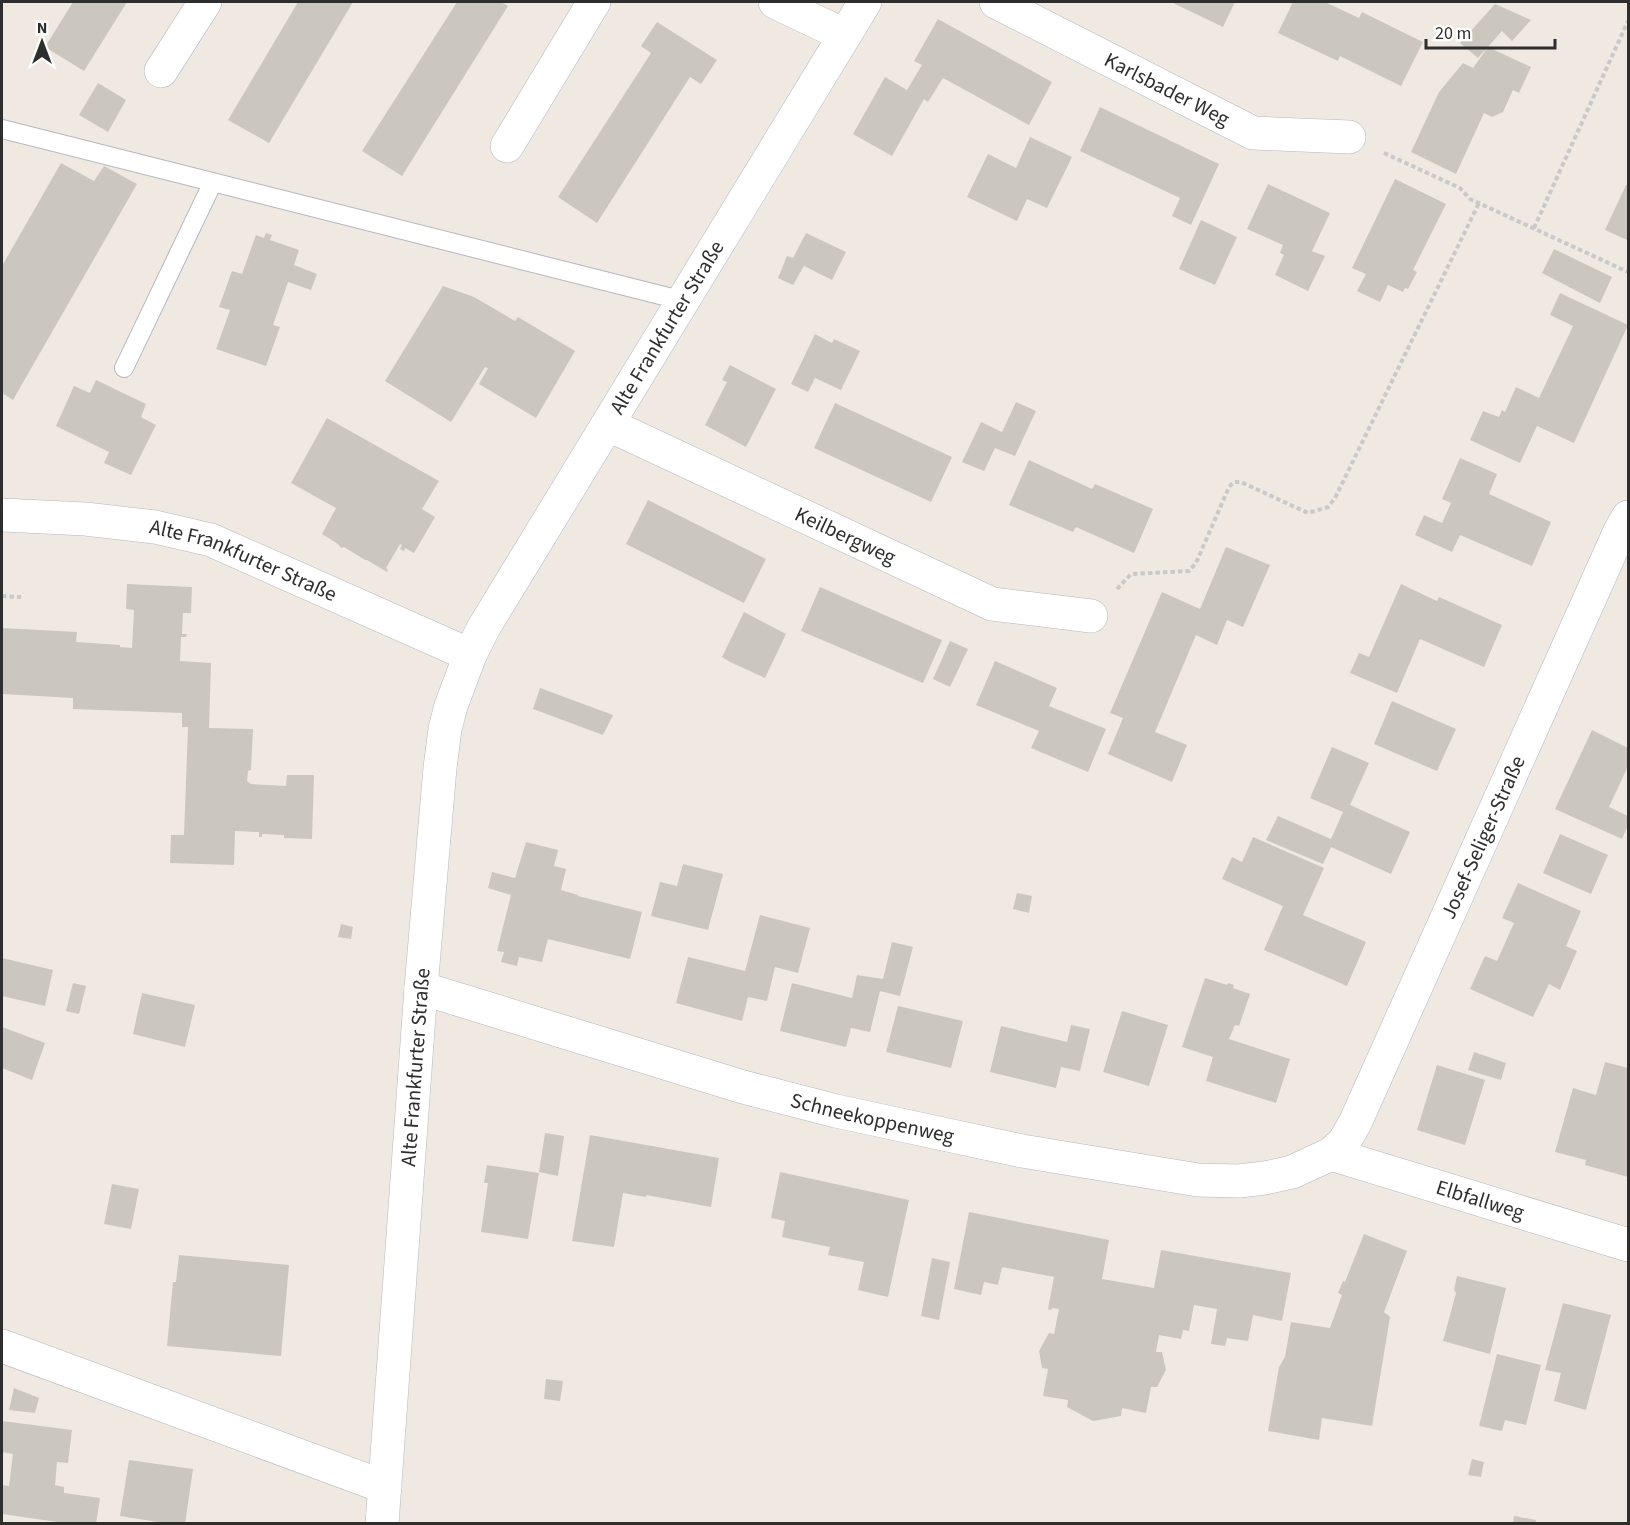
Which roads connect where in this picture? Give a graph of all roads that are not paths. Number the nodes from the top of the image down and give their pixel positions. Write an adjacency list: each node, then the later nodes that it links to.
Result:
1 (204, 2): 7 (street)
2 (594, 2): 10 (street)
3 (775, 2): 6 (street)
4 (866, 2): 6 (street, Alte Frankfurter Straße)
5 (996, 2): 9 (street, Karlsbader Weg)
6 (844, 36): 12 (street, Alte Frankfurter Straße)
7 (161, 71)
8 (2, 129): 11 (lane)
9 (1349, 137)
10 (507, 146)
11 (213, 182): 12 (lane); 13 (lane)
12 (684, 301): 14 (street, Alte Frankfurter Straße)
13 (124, 368)
14 (609, 424): 17 (street, Keilbergweg); 18 (street, Alte Frankfurter Straße)
15 (2, 515): 18 (street, Alte Frankfurter Straße)
16 (1629, 517): 20 (street, Josef-Seliger-Straße)
17 (1091, 616)
18 (470, 655): 19 (street, Alte Frankfurter Straße)
19 (421, 988): 20 (street, Schneekoppenweg); 23 (street, Alte Frankfurter Straße)
20 (1331, 1155): 21 (street, Elbfallweg)
21 (1629, 1245)
22 (2, 1346): 23 (street)
23 (386, 1487): 24 (street, Alte Frankfurter Straße)
24 (382, 1524)

